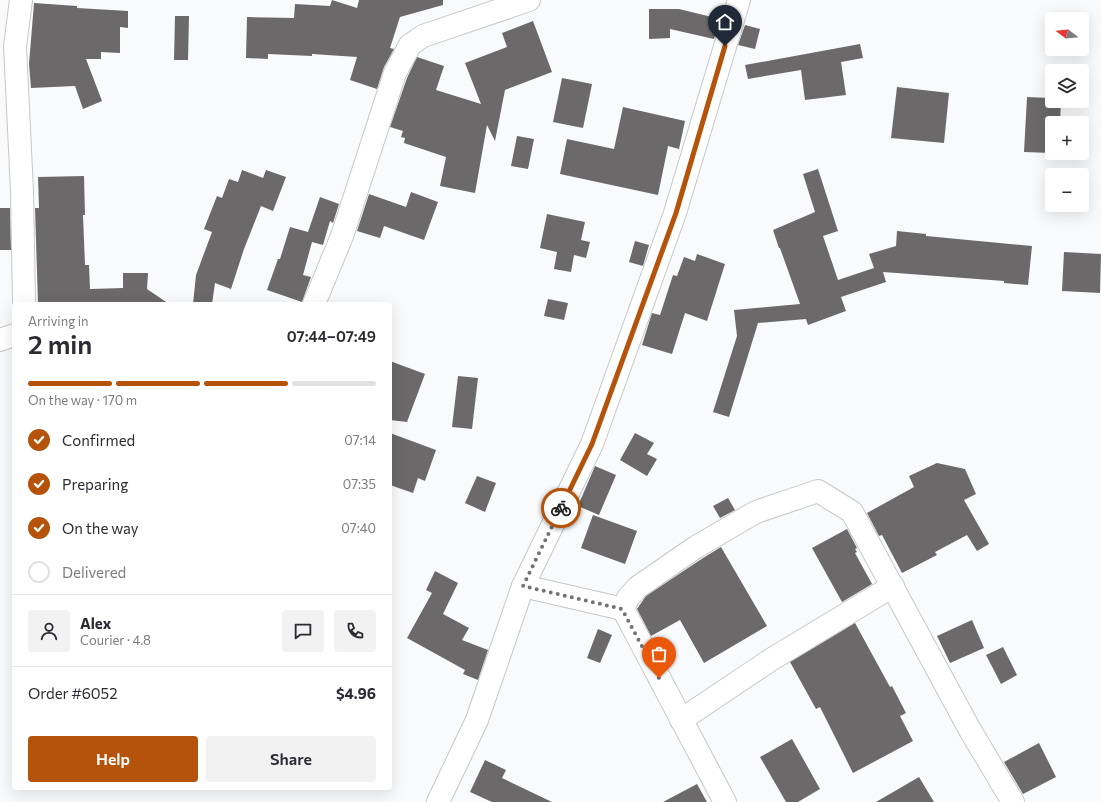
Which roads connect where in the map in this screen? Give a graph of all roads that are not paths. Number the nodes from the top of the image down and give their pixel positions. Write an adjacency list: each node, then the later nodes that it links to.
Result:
1 (22, 0): 4 (street)
2 (529, 0): 5 (street)
3 (739, 0): 8 (street)
4 (24, 302)
5 (315, 302)
6 (12, 336): 7 (street)
7 (0, 340)
8 (523, 586): 10 (street); 12 (street)
9 (893, 586): 10 (street); 11 (street); 14 (street)
10 (622, 609): 11 (street)
11 (681, 720): 13 (street)
12 (438, 802)
13 (726, 802)
14 (1013, 802)

